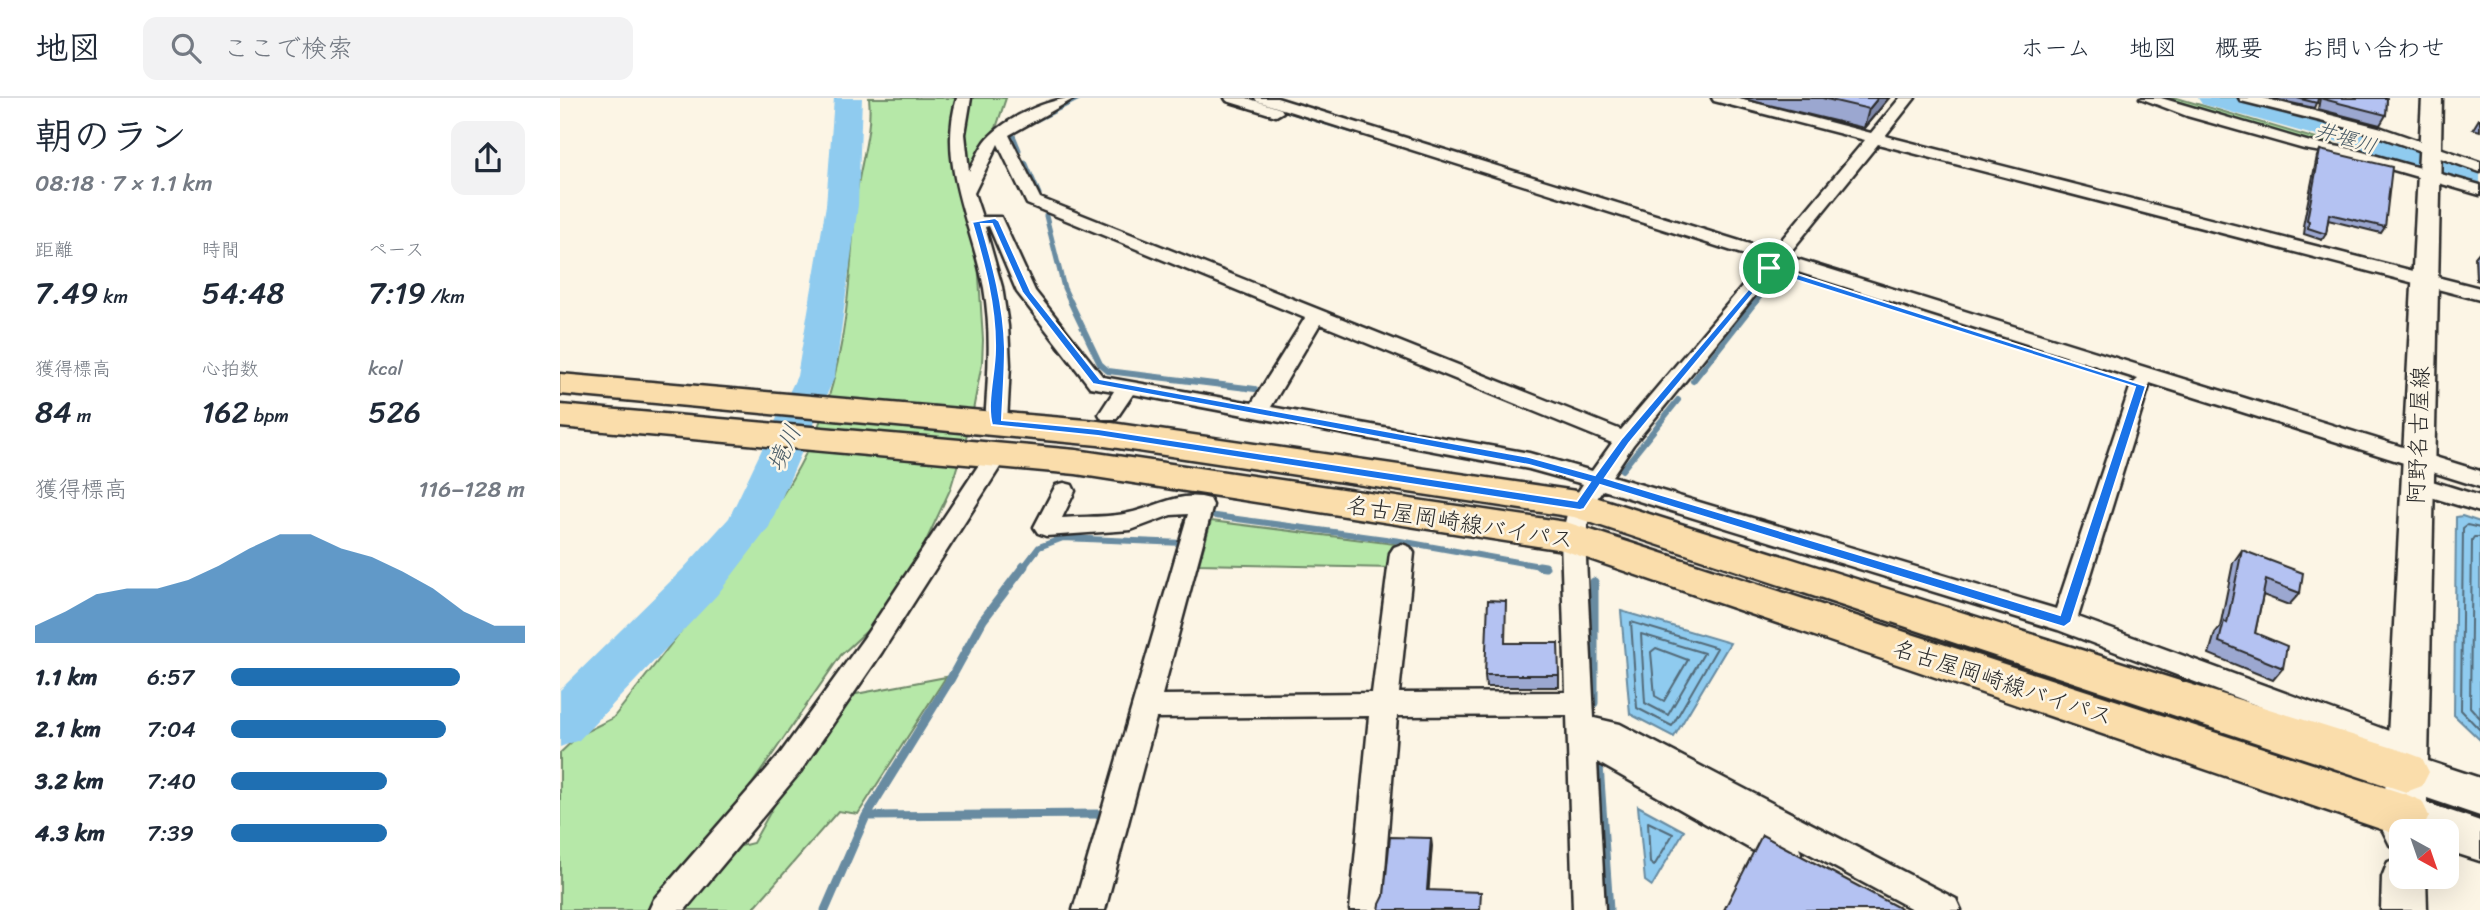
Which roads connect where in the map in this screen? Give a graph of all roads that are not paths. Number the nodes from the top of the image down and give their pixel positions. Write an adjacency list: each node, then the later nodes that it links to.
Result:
1 (964, 98): 16 (street)
2 (1068, 98): 11 (street)
3 (1232, 98): 18 (street)
4 (1262, 98): 18 (street)
5 (1719, 98): 12 (street)
6 (1908, 98): 12 (street)
7 (2147, 98): 13 (street)
8 (2183, 98): 13 (street)
9 (2246, 98): 13 (street)
10 (2432, 98): 13 (main road, 阿野名古屋線)
11 (1001, 134): 16 (street); 21 (street)
12 (1876, 139): 18 (street); 19 (street)
13 (2428, 163): 14 (street); 15 (street); 19 (main road, 阿野名古屋線)
14 (2480, 167)
15 (2480, 190)
16 (966, 192): 17 (street)
17 (976, 222): 23 (street); 27 (street)
18 (1772, 264): 22 (street); 28 (street); 29 (street)
19 (2425, 279): 20 (street); 29 (main road, 阿野名古屋線)
20 (2480, 294)
21 (1315, 316): 25 (street); 28 (street)
22 (2141, 386): 29 (street); 35 (street)
23 (1128, 387): 25 (street); 26 (street)
24 (569, 401): 27 (main road, 名古屋岡崎線バイパス)
25 (1258, 411): 33 (street)
26 (1109, 414)
27 (981, 438): 33 (main road, 名古屋岡崎線バイパス); 46 (street)
28 (1625, 440): 33 (street)
29 (2417, 472): 30 (street); 32 (street); 39 (main road, 阿野名古屋線)
30 (2480, 480)
31 (1064, 491): 37 (street)
32 (2480, 504)
33 (1584, 508): 35 (street); 38 (street); 39 (main road, 名古屋岡崎線バイパス); 41 (main road, 名古屋岡崎線バイパス)
34 (1402, 553): 36 (street)
35 (2064, 622): 39 (street)
36 (1384, 704): 37 (street); 38 (street); 48 (street)
37 (1146, 707): 47 (street)
38 (1582, 726): 49 (street); 50 (street); 51 (street)
39 (2406, 761): 40 (main road); 42 (main road, 阿野名古屋線)
40 (2480, 797)
41 (2392, 819)
42 (2405, 819)
43 (2459, 836): 44 (main road)
44 (2480, 841)
45 (2404, 889): 52 (main road)
46 (666, 910)
47 (1089, 910)
48 (1366, 910)
49 (1589, 910)
50 (1891, 910)
51 (1945, 910)
52 (2404, 910)

